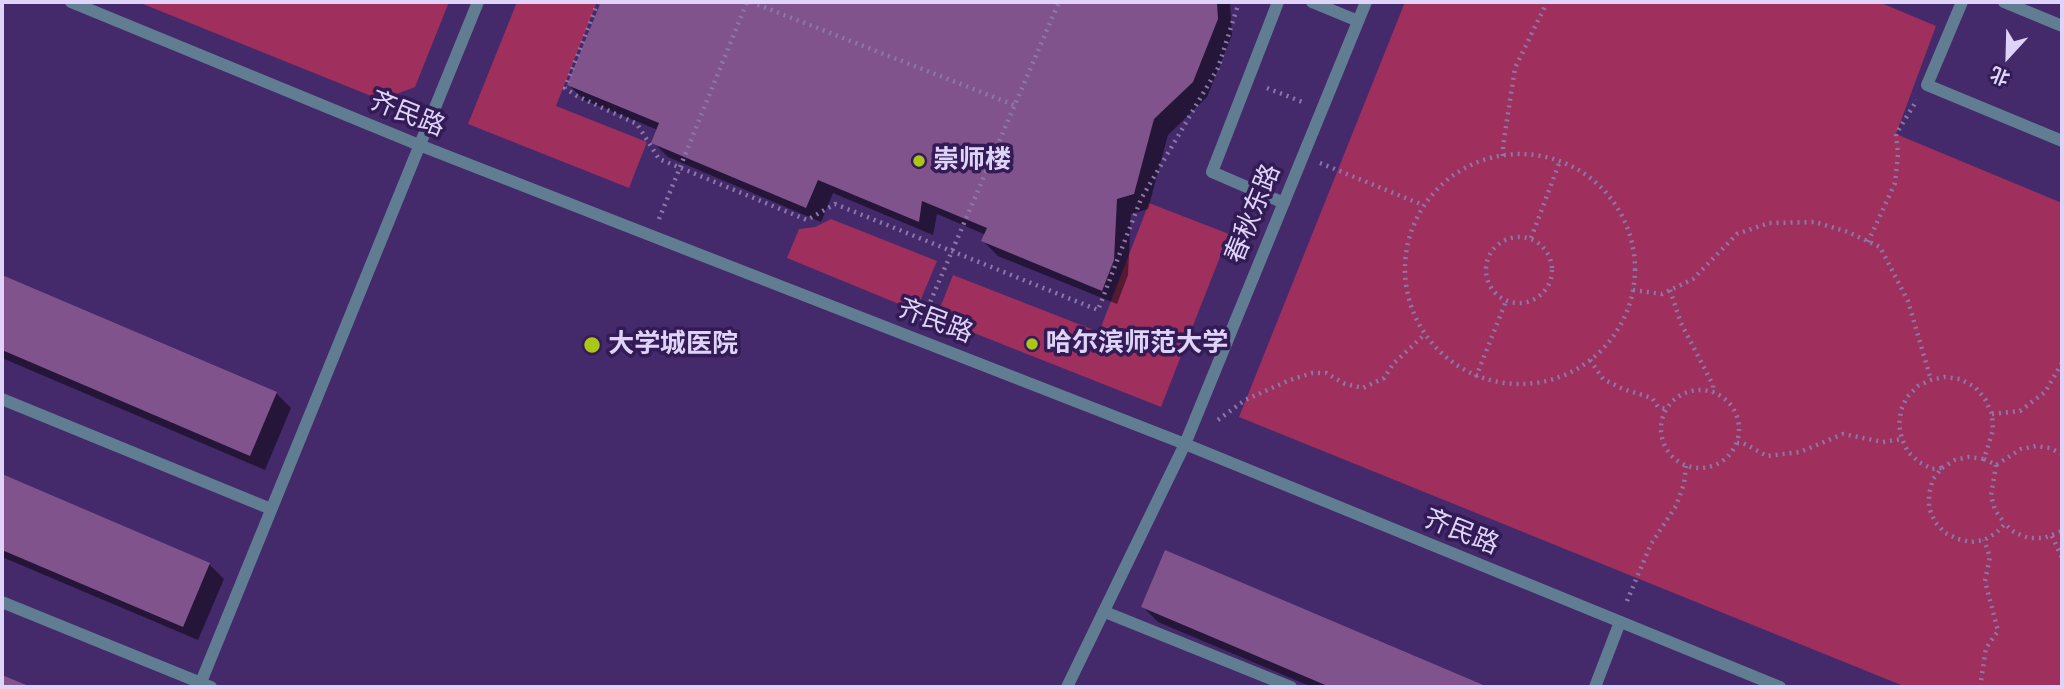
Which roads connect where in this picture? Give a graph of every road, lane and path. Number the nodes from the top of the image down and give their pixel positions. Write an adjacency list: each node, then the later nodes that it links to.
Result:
1 (71, 2): 18 (lane, 齐民路)
2 (478, 2): 18 (lane)
3 (598, 2): 22 (path)
4 (749, 2): 16 (path); 22 (path)
5 (1059, 2): 16 (path)
6 (1238, 2): 28 (path)
7 (1278, 2): 23 (lane)
8 (1312, 2): 13 (lane)
9 (1366, 2): 13 (lane, 春秋东路)
10 (1547, 2): 20 (path)
11 (1962, 2): 15 (lane)
12 (2004, 2): 14 (lane)
13 (1358, 21): 19 (lane, 春秋东路)
14 (2062, 26)
15 (1927, 85): 17 (lane); 27 (path)
16 (1014, 105): 28 (path)
17 (2062, 141)
18 (419, 145): 25 (lane, 齐民路); 51 (lane)
19 (1303, 156): 23 (lane, 春秋东路); 24 (path)
20 (1503, 156): 21 (path); 24 (path)
21 (1560, 161): 26 (path); 29 (path)
22 (680, 167): 25 (path); 28 (path)
23 (1284, 203): 45 (lane, 春秋东路)
24 (1423, 205): 32 (path)
25 (652, 236): 33 (lane, 齐民路)
26 (1531, 239): 31 (path); 31 (path)
27 (1868, 242): 30 (path); 37 (path)
28 (952, 251): 33 (path)
29 (1633, 290): 30 (path); 34 (path)
30 (1670, 290): 38 (path)
31 (1506, 301): 36 (path)
32 (1425, 334): 36 (path); 42 (path)
33 (914, 338): 45 (lane, 齐民路)
34 (1590, 360): 36 (path); 40 (path)
35 (2062, 363): 41 (path)
36 (1476, 377)
37 (1931, 380): 41 (path); 43 (path)
38 (1713, 393): 40 (path); 44 (path)
39 (2, 399): 51 (lane)
40 (1666, 409): 49 (path)
41 (1992, 414): 47 (path)
42 (1215, 422)
43 (1902, 439): 44 (path); 50 (path)
44 (1737, 443): 49 (path)
45 (1185, 444): 58 (lane, 春秋东路); 59 (lane, 齐民路)
46 (2062, 454): 48 (path)
47 (1984, 459): 48 (path); 50 (path)
48 (1996, 465): 52 (path)
49 (1686, 466): 59 (path)
50 (1942, 468): 55 (path)
51 (271, 509): 60 (lane)
52 (2005, 524): 54 (path); 55 (path)
53 (2062, 531): 54 (path)
54 (2052, 536): 56 (path)
55 (1984, 540): 65 (path)
56 (2062, 558)
57 (2, 602): 60 (lane)
58 (1105, 612): 61 (lane, 春秋东路); 62 (lane)
59 (1620, 622): 63 (lane); 64 (lane, 齐民路)
60 (204, 686)
61 (1067, 687)
62 (1291, 687)
63 (1595, 687)
64 (1780, 687)
65 (1980, 687)

